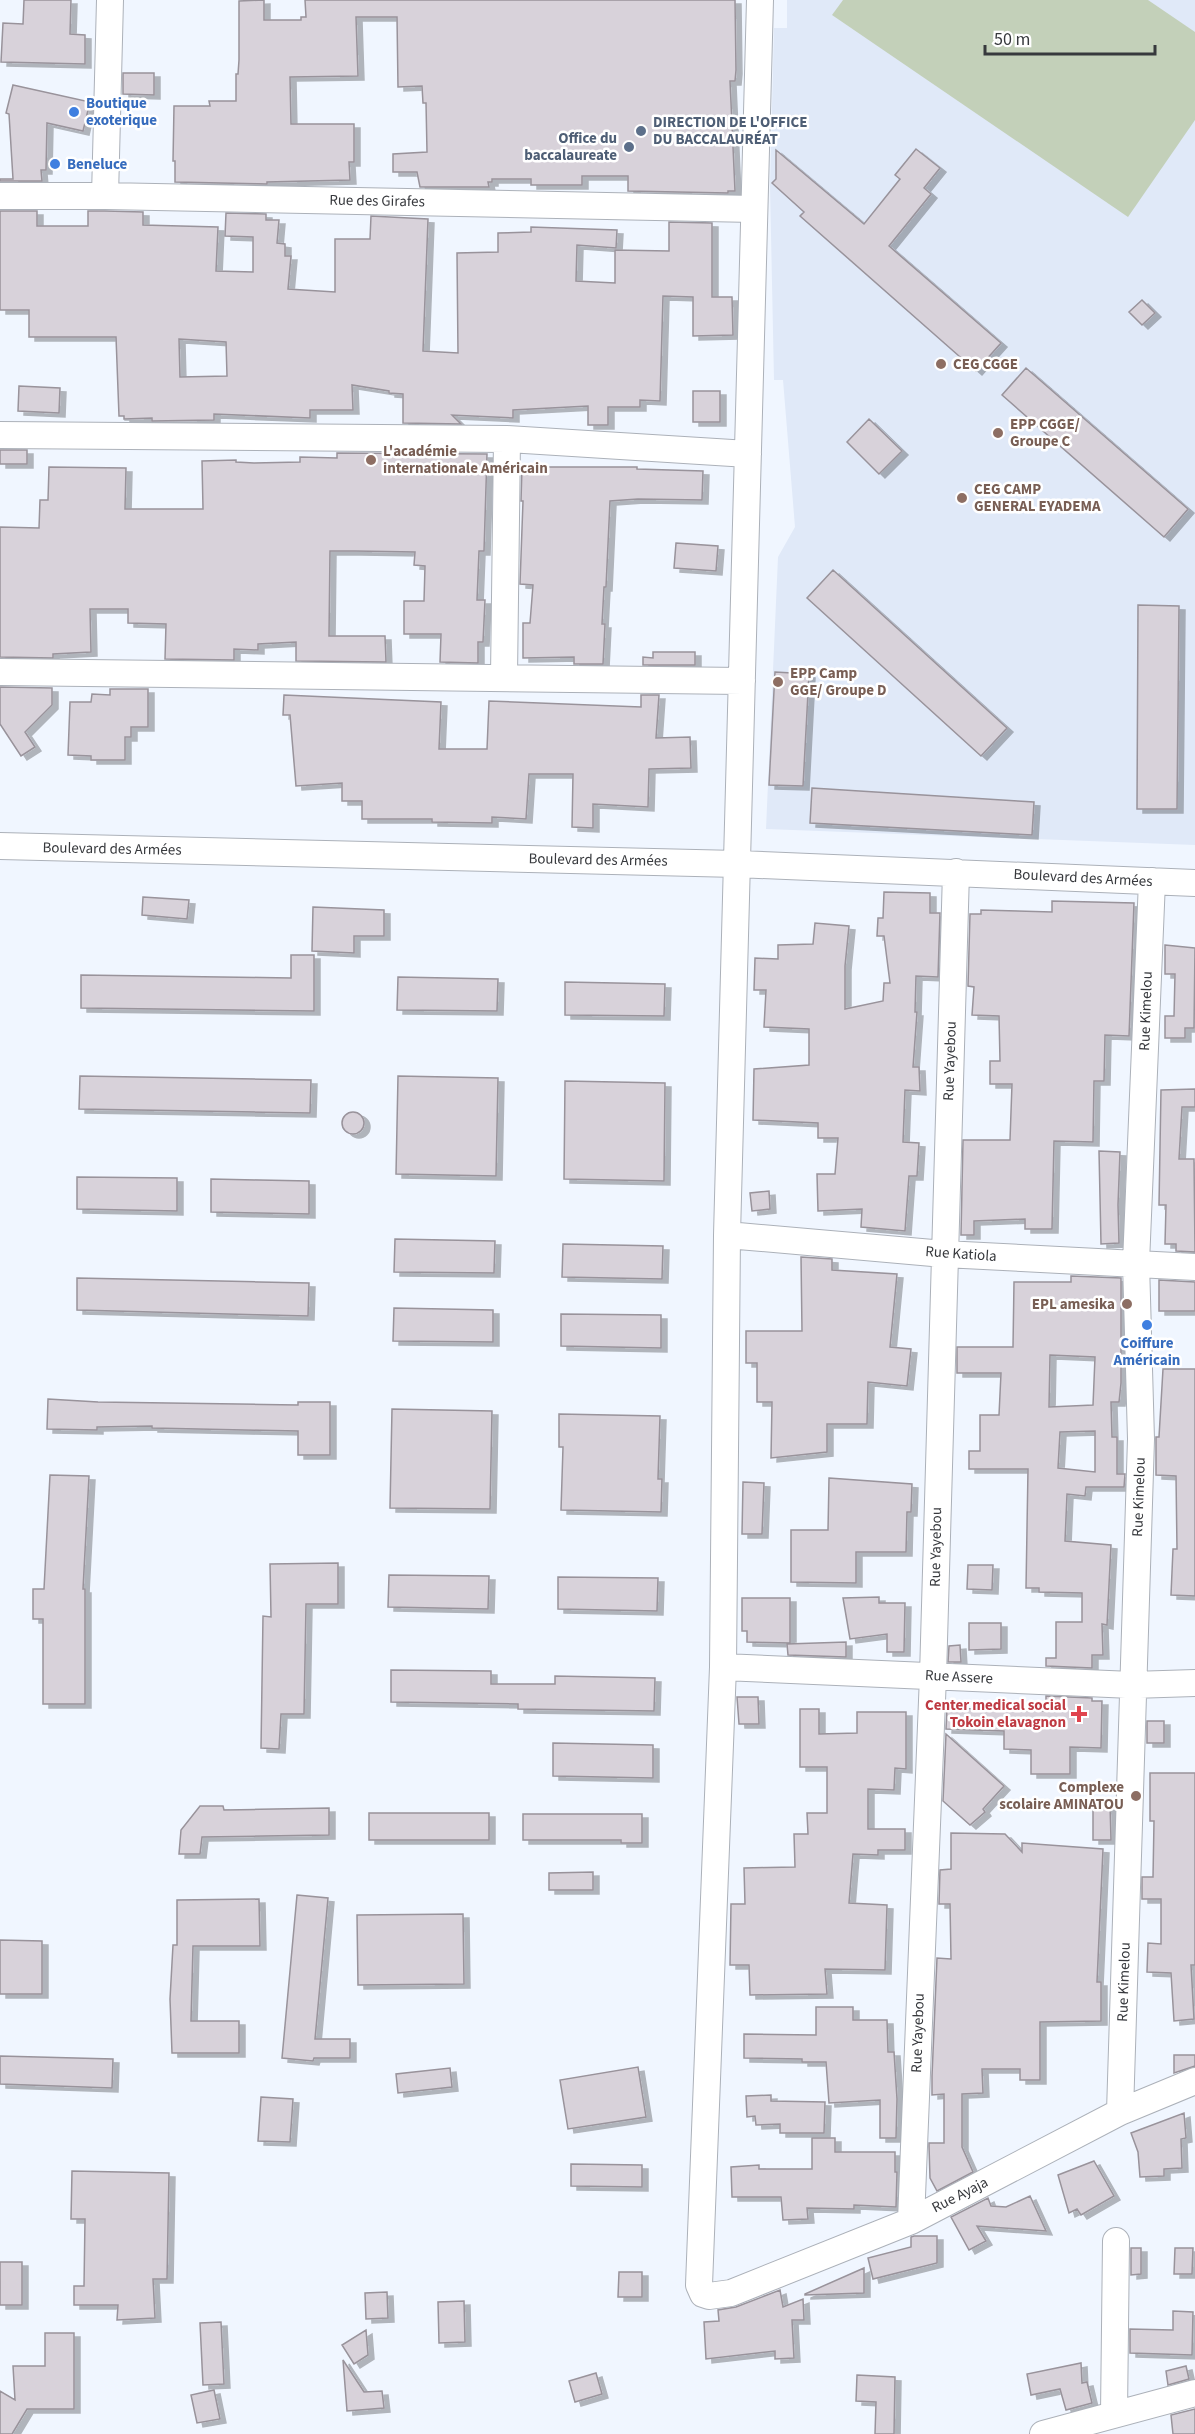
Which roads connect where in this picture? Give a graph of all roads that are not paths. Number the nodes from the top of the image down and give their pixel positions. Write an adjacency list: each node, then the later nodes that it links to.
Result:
1 (110, 0): 4 (street)
2 (760, 0): 5 (street)
3 (0, 196): 4 (street, Rue des Girafes)
4 (105, 196): 5 (street, Rue des Girafes)
5 (754, 209): 8 (street)
6 (0, 435): 7 (street)
7 (507, 439): 8 (street); 10 (street)
8 (748, 454): 11 (street)
9 (0, 672): 10 (street)
10 (504, 677): 11 (street)
11 (742, 681): 13 (street)
12 (0, 846): 13 (street, Boulevard des Armées)
13 (737, 864): 14 (street, Boulevard des Armées); 17 (street)
14 (956, 872): 15 (street, Boulevard des Armées); 18 (street, Rue Yayebou)
15 (1152, 881): 16 (street, Boulevard des Armées); 19 (street, Rue Kimelou)
16 (1195, 883)
17 (727, 1234): 18 (street, Rue Katiola); 21 (street)
18 (944, 1254): 19 (street, Rue Katiola); 22 (street, Rue Yayebou)
19 (1136, 1263): 20 (street, Rue Katiola); 24 (street, Rue Kimelou)
20 (1195, 1267)
21 (723, 1667): 22 (street, Rue Assere); 27 (street, Rue Ayaja)
22 (933, 1676): 24 (street, Rue Assere); 27 (street, Rue Yayebou)
23 (1195, 1683): 24 (street, Rue Assere)
24 (1132, 1685): 26 (street, Rue Kimelou)
25 (1195, 2081): 26 (street, Rue Ayaja)
26 (1120, 2112): 27 (street, Rue Ayaja)
27 (911, 2221)
28 (1116, 2241): 30 (street)
29 (1195, 2392): 30 (street)
30 (1114, 2414): 31 (street)
31 (1043, 2434)

